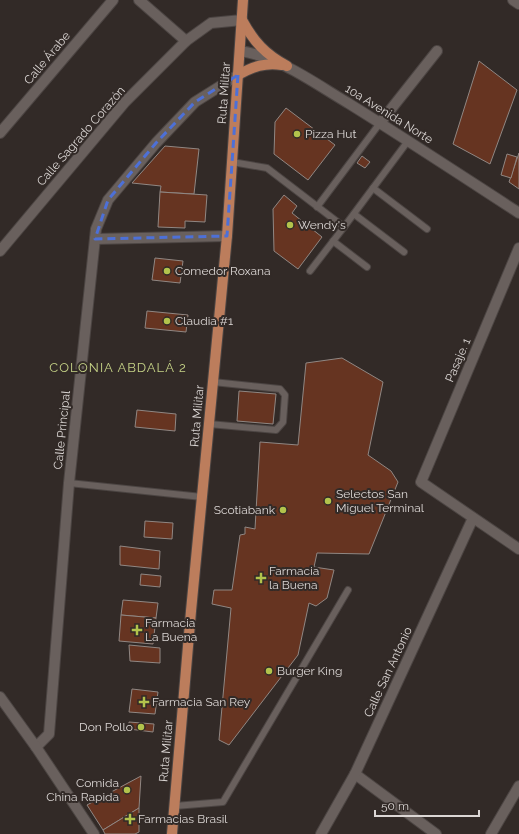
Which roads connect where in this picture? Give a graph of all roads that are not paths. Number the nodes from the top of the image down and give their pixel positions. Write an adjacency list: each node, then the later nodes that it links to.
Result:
1 (113, 0): 13 (street, Calle Árabe)
2 (139, 0): 7 (street)
3 (243, 0): 6 (main road, Ruta Militar)
4 (513, 0): 5 (street)
5 (519, 4)
6 (242, 20): 7 (street, Calle Sagrado Corazón); 8 (main road, Ruta Militar); 10 (main road)
7 (186, 41): 26 (street, Calle Sagrado Corazón)
8 (240, 51): 10 (street, 10a Avenida Norte); 11 (main road, Ruta Militar)
9 (437, 51): 12 (street)
10 (287, 66): 11 (main road); 12 (street, 10a Avenida Norte)
11 (238, 75): 15 (main road, Ruta Militar); 23 (street, Calle Principal)
12 (380, 123): 14 (street, 10a Avenida Norte); 17 (lane)
13 (0, 133)
14 (408, 141): 16 (lane); 18 (street, 10a Avenida Norte)
15 (232, 162): 17 (lane); 22 (main road, Ruta Militar)
16 (373, 188): 19 (lane); 21 (lane)
17 (317, 207): 20 (lane)
18 (519, 213)
19 (354, 214): 20 (lane); 27 (lane)
20 (344, 226): 24 (lane)
21 (427, 229)
22 (227, 236): 23 (street); 30 (main road, Ruta Militar)
23 (95, 239): 32 (street, Calle Principal)
24 (333, 241): 28 (lane); 29 (lane)
25 (519, 248): 34 (street, Pasaje. 1)
26 (0, 252)
27 (404, 252)
28 (367, 267)
29 (310, 271)
30 (213, 382): 31 (main road, Ruta Militar); 31 (lane)
31 (209, 424): 33 (main road, Ruta Militar)
32 (69, 483): 33 (lane); 38 (street, Calle Principal)
33 (202, 497): 41 (main road, Ruta Militar)
34 (473, 518): 35 (street); 39 (street, Calle San Antonio)
35 (519, 549)
36 (348, 590): 41 (lane)
37 (0, 697): 38 (street)
38 (36, 747): 42 (street)
39 (355, 774): 44 (street, Calle San Antonio); 45 (street)
40 (519, 786): 46 (street)
41 (175, 806): 43 (main road, Ruta Militar)
42 (94, 834)
43 (172, 834)
44 (321, 834)
45 (436, 834)
46 (491, 834)

